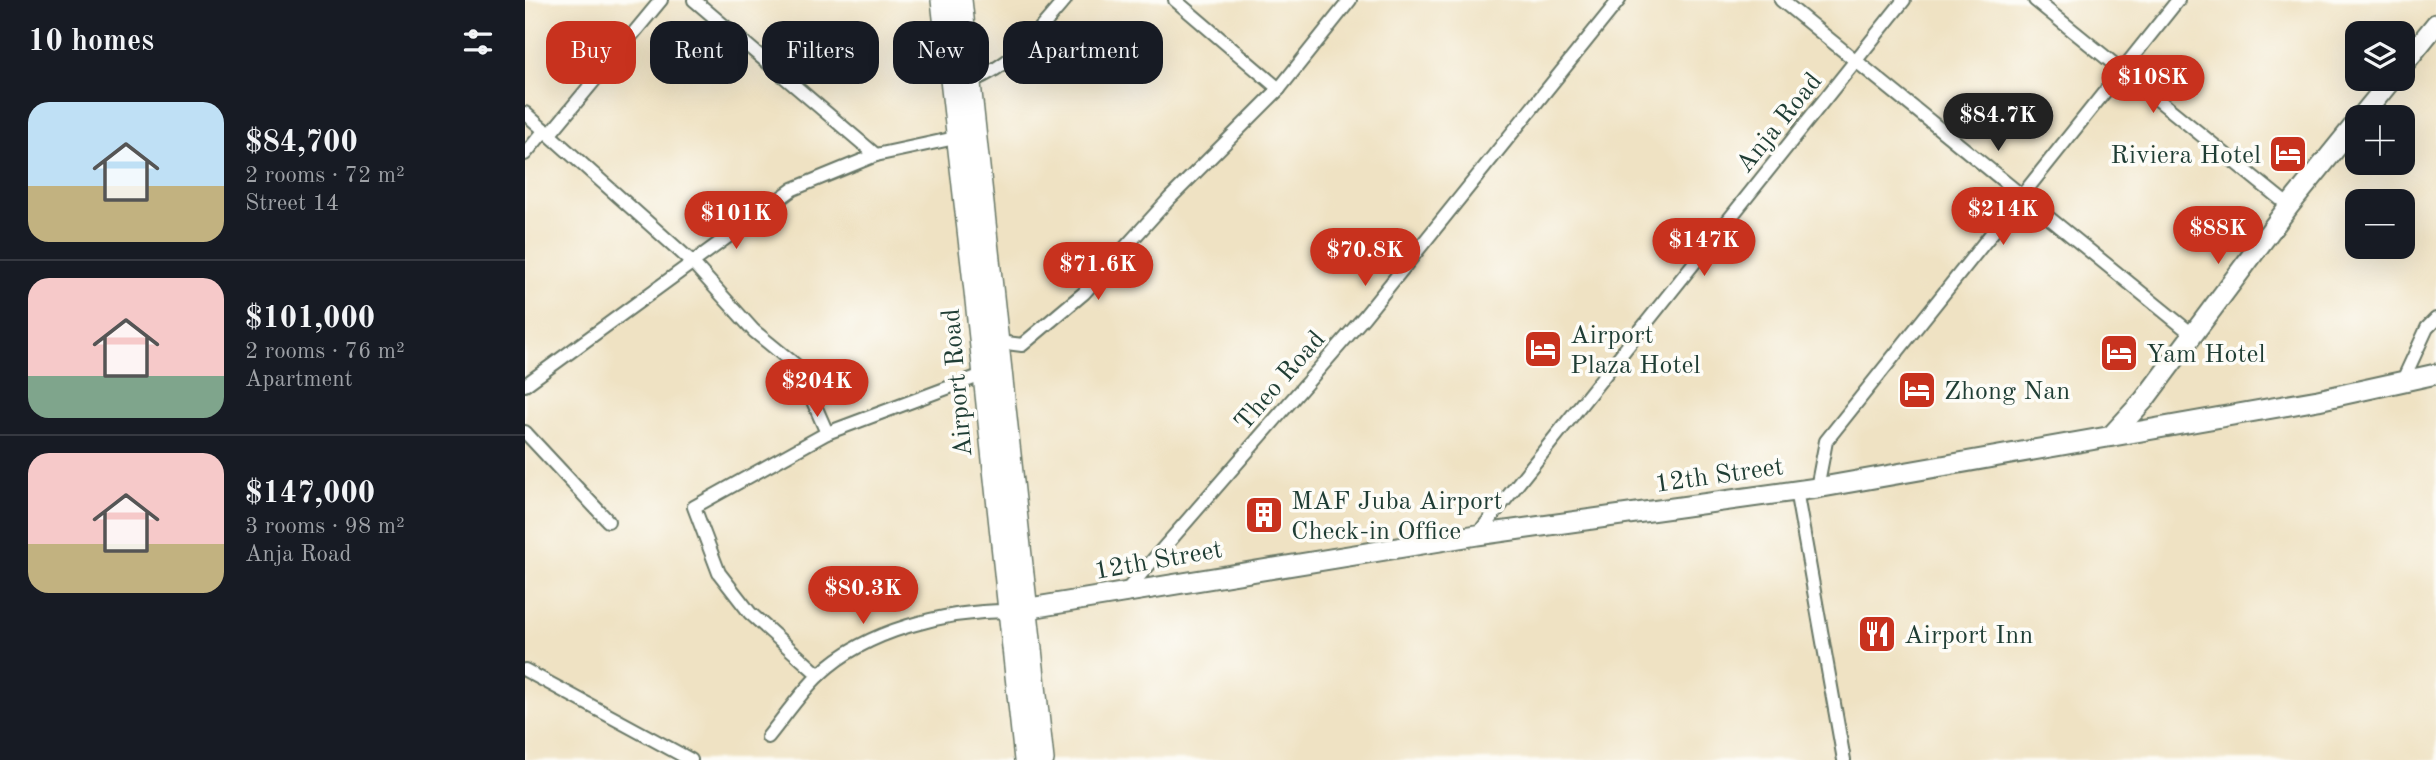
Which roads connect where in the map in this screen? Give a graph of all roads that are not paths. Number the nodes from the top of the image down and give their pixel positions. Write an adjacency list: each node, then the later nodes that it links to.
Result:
1 (661, 0): 24 (street)
2 (694, 0): 28 (street)
3 (943, 0): 25 (main road, Airport Road)
4 (961, 0): 13 (main road, Airport Road)
5 (1065, 0): 18 (street)
6 (1175, 0): 20 (street)
7 (1350, 0): 20 (street)
8 (1619, 0): 46 (street, Theo Road)
9 (1779, 0): 16 (street)
10 (1904, 0): 16 (street, Anja Road)
11 (2035, 0): 17 (street)
12 (2178, 0): 17 (street)
13 (964, 21)
14 (2436, 24): 15 (street)
15 (2415, 50)
16 (1857, 59): 29 (street); 45 (street, Anja Road)
17 (2123, 69): 29 (street); 30 (street)
18 (989, 74)
19 (972, 84): 34 (main road, Airport Road)
20 (1279, 89): 34 (street)
21 (2382, 91): 22 (street)
22 (2371, 105)
23 (525, 113): 24 (street)
24 (548, 132): 27 (street); 31 (street)
25 (960, 137): 28 (street); 35 (main road, Airport Road)
26 (2345, 137): 30 (street)
27 (525, 153)
28 (876, 155): 31 (street)
29 (2023, 195): 33 (street); 42 (street)
30 (2289, 206): 33 (street)
31 (691, 261): 38 (street); 40 (street)
32 (2436, 319): 37 (street)
33 (2192, 334): 41 (street)
34 (999, 342): 47 (main road, Airport Road)
35 (982, 374): 40 (street); 47 (main road, Airport Road)
36 (2436, 374): 37 (street, 12th Street)
37 (2403, 380): 41 (street, 12th Street)
38 (525, 385)
39 (525, 432): 44 (street)
40 (827, 433): 49 (street)
41 (2111, 436): 42 (street, 12th Street)
42 (1817, 488): 43 (street, 12th Street)
43 (1795, 489): 45 (street, 12th Street); 54 (street)
44 (608, 521)
45 (1478, 535): 46 (street, 12th Street)
46 (1127, 590): 47 (street, 12th Street)
47 (1017, 611): 49 (street); 52 (main road, Airport Road); 53 (main road, Airport Road)
48 (525, 670): 51 (street)
49 (819, 675): 50 (street)
50 (768, 737)
51 (691, 760)
52 (1025, 760)
53 (1043, 760)
54 (1844, 760)

